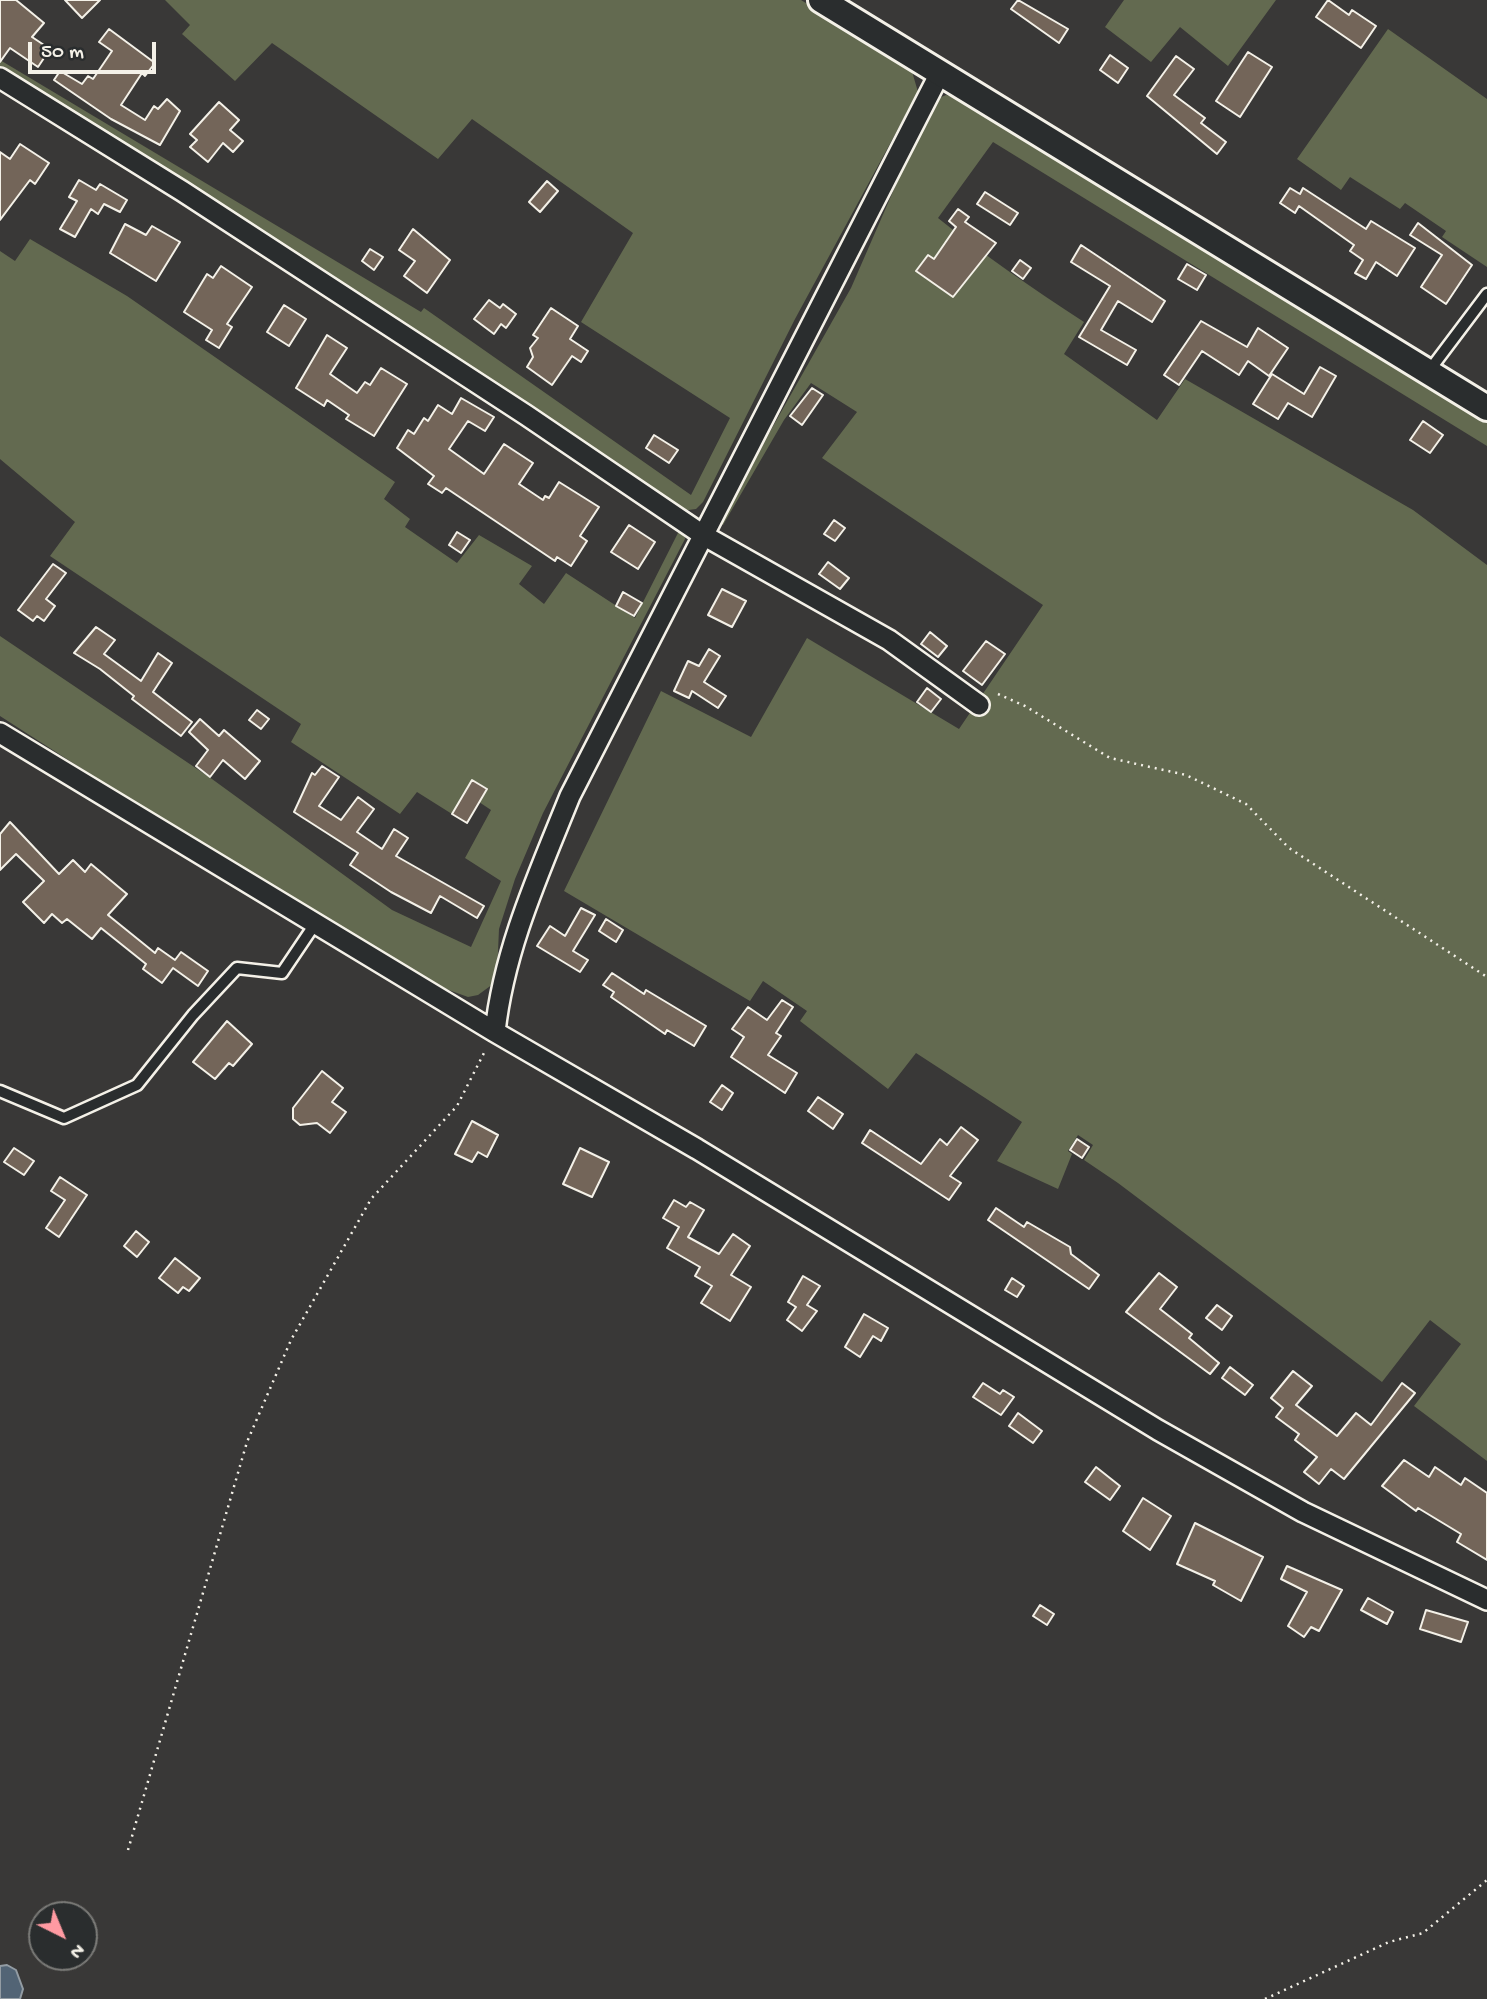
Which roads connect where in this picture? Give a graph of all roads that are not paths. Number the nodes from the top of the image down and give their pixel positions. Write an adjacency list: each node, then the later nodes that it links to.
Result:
1 (823, 0): 2 (street)
2 (940, 73): 5 (street); 7 (street)
3 (0, 78): 7 (street)
4 (1487, 295): 5 (lane)
5 (1429, 372): 6 (street)
6 (1487, 408)
7 (703, 535): 8 (street); 11 (street)
8 (979, 705)
9 (0, 733): 10 (street)
10 (315, 924): 11 (street); 12 (lane)
11 (495, 1032): 13 (street)
12 (0, 1091)
13 (1487, 1600)

